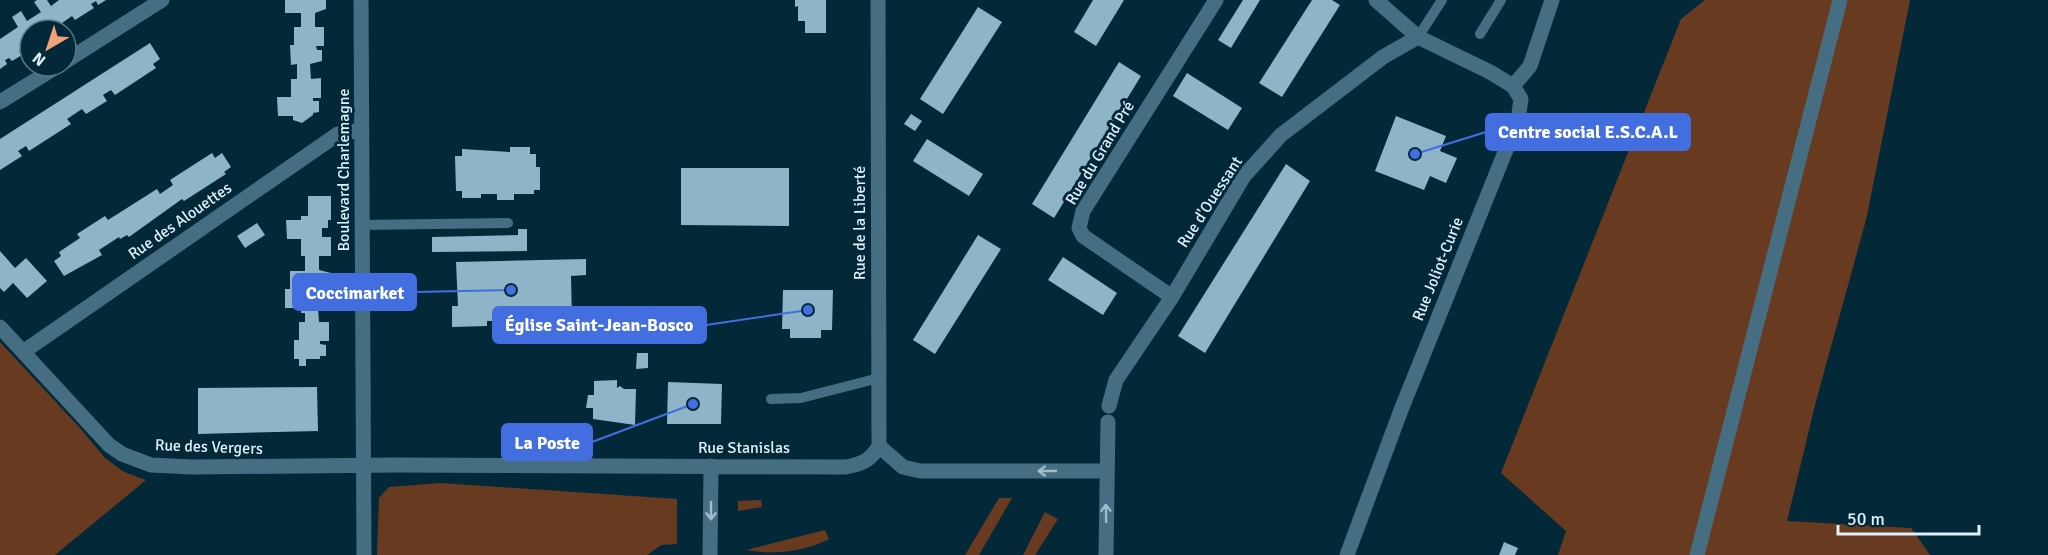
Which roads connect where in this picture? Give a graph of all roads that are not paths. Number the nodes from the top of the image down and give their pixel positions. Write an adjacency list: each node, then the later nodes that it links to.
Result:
1 (361, 0): 16 (street, Boulevard Charlemagne)
2 (878, 0): 22 (street, Rue de la Liberté)
3 (1216, 0): 19 (street, Rue du Grand Pré)
4 (1376, 0): 11 (street)
5 (1442, 0): 11 (lane)
6 (1501, 0): 10 (lane)
7 (1552, 0): 14 (street)
8 (1840, 0): 34 (street)
9 (154, 2): 12 (street)
10 (1480, 34)
11 (1418, 37): 14 (street); 19 (street, Rue d'Ouessant)
12 (78, 53)
13 (38, 78): 15 (street)
14 (1513, 86): 33 (street, Rue Joliot-Curie)
15 (1, 100)
16 (362, 130): 18 (street, Boulevard Charlemagne); 21 (street, Rue des Alouettes)
17 (508, 223): 18 (lane)
18 (362, 225): 27 (street, Boulevard Charlemagne)
19 (1172, 297): 24 (street, Rue d'Ouessant)
20 (0, 327): 21 (street, Rue des Vergers)
21 (23, 352): 27 (street, Rue des Vergers)
22 (879, 378): 23 (lane); 26 (street, Rue de la Liberté)
23 (771, 399)
24 (1108, 406)
25 (1108, 422): 29 (street)
26 (879, 446): 28 (street, Rue Stanislas); 29 (street, one-way to 26)
27 (365, 465): 28 (street, Rue Stanislas); 30 (street, Boulevard Charlemagne)
28 (711, 466): 31 (street, one-way to 31)
29 (1105, 471): 32 (street, one-way to 29)
30 (364, 555)
31 (710, 555)
32 (1106, 555)
33 (1347, 555)
34 (1697, 555)

